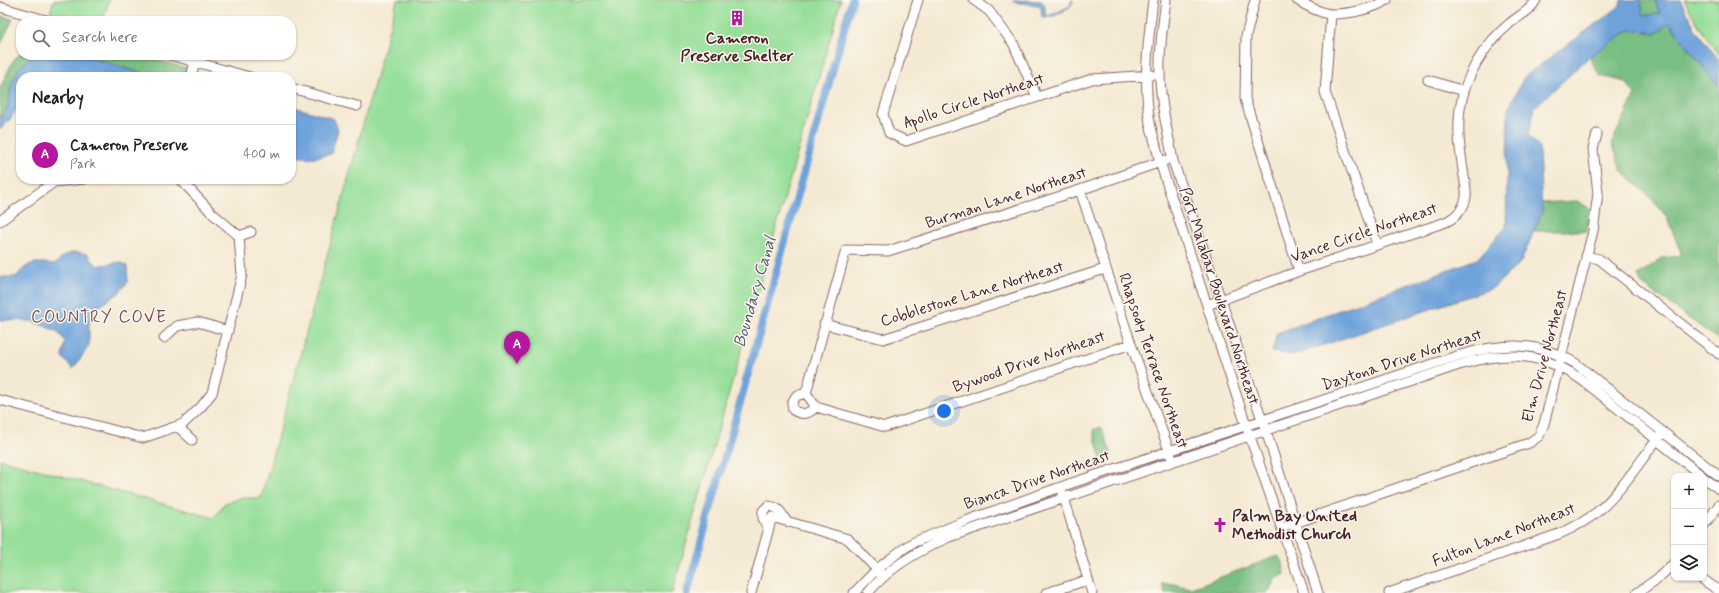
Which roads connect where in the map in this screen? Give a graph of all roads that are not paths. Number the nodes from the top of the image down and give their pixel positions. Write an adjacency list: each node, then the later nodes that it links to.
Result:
1 (918, 0): 21 (street, Apollo Circle Northeast)
2 (974, 0): 21 (street)
3 (1153, 0): 16 (street, Port Malabar Boulevard Northeast)
4 (1166, 0): 17 (street, Port Malabar Boulevard Northeast)
5 (1256, 0): 35 (street)
6 (1297, 0): 10 (street)
7 (1387, 0): 10 (street)
8 (1536, 0): 20 (street, Vance Circle Northeast)
9 (0, 7): 11 (street)
10 (1330, 14): 32 (street)
11 (32, 16)
12 (188, 60): 13 (street)
13 (195, 62): 14 (street); 15 (street)
14 (192, 72)
15 (232, 72)
16 (1147, 75): 17 (street, Apollo Circle Northeast); 21 (street, Apollo Circle Northeast); 25 (street, Port Malabar Boulevard Northeast)
17 (1160, 75): 24 (street, Port Malabar Boulevard Northeast)
18 (1428, 80): 20 (street)
19 (296, 89): 22 (street)
20 (1464, 91): 32 (street, Vance Circle Northeast)
21 (1037, 97)
22 (357, 106)
23 (1598, 134): 33 (street, Elm Drive Northeast)
24 (1173, 157): 25 (street, Burman Lane Northeast); 36 (street, Port Malabar Boulevard Northeast)
25 (1160, 162): 28 (street, Burman Lane Northeast); 37 (street, Port Malabar Boulevard Northeast)
26 (51, 184): 29 (street)
27 (185, 184): 31 (street)
28 (1080, 190): 34 (street, Rhapsody Terrace Northeast); 38 (street, Burman Lane Northeast)
29 (0, 221)
30 (251, 232): 31 (street)
31 (239, 236): 39 (street)
32 (1377, 244): 35 (street, Vance Circle Northeast)
33 (1586, 256): 42 (street); 43 (street, Elm Drive Northeast)
34 (1105, 269): 38 (street, Cobblestone Lane Northeast); 41 (street, Rhapsody Terrace Northeast)
35 (1299, 271): 36 (street, Vance Circle Northeast)
36 (1220, 300): 37 (street, Vance Circle Northeast); 48 (street, Port Malabar Boulevard Northeast)
37 (1207, 305): 50 (street, Port Malabar Boulevard Northeast)
38 (824, 324): 45 (street)
39 (228, 331): 40 (street); 49 (street)
40 (164, 338)
41 (1131, 344): 47 (street, Bywood Drive Northeast); 56 (street, Rhapsody Terrace Northeast)
42 (1719, 354)
43 (1561, 356): 44 (street, Elm Drive Northeast); 48 (street, Daytona Drive Northeast); 52 (street, Daytona Drive Northeast)
44 (1558, 366): 51 (street, Daytona Drive Northeast); 55 (street, Daytona Drive Northeast); 68 (street, Elm Drive Northeast)
45 (806, 393): 47 (street); 47 (street)
46 (0, 400): 49 (street)
47 (816, 407)
48 (1262, 421): 50 (street, Daytona Drive Northeast); 51 (street, Port Malabar Boulevard Northeast)
49 (177, 426): 54 (street)
50 (1247, 426): 53 (street, Port Malabar Boulevard Northeast); 56 (street, Bianca Drive Northeast)
51 (1266, 431): 53 (street, Daytona Drive Northeast); 68 (street, Port Malabar Boulevard Northeast)
52 (1663, 432): 55 (street, Fulton Lane Northeast); 59 (street, Daytona Drive Northeast)
53 (1250, 437): 57 (street, Bianca Drive Northeast); 69 (street, Port Malabar Boulevard Northeast)
54 (192, 440)
55 (1656, 440): 58 (street, Daytona Drive Northeast); 85 (street, Fulton Lane Northeast)
56 (1170, 452): 57 (street, Rhapsody Terrace Northeast); 61 (street, Bianca Drive Northeast)
57 (1173, 463): 63 (street, Bianca Drive Northeast)
58 (1698, 473)
59 (1719, 476)
60 (1707, 480): 62 (street, Daytona Drive Northeast)
61 (1061, 487): 63 (street); 65 (street, Bianca Drive Northeast)
62 (1719, 489)
63 (1065, 499): 71 (street, Bianca Drive Northeast); 75 (street)
64 (1719, 506): 67 (street)
65 (967, 520): 71 (street); 73 (street, Bianca Drive Northeast)
66 (786, 521): 70 (street); 70 (street); 73 (street)
67 (1707, 521)
68 (1294, 523): 69 (street, Elm Drive Northeast); 84 (street, Port Malabar Boulevard Northeast)
69 (1282, 527): 83 (street, Port Malabar Boulevard Northeast)
70 (768, 529): 78 (street)
71 (971, 530): 74 (street, Bianca Drive Northeast)
72 (1671, 566): 86 (street)
73 (877, 569): 74 (street); 79 (street, Bianca Drive Northeast)
74 (884, 577): 80 (street, Bianca Drive Northeast)
75 (1088, 580): 81 (street); 82 (street)
76 (1705, 581): 77 (street)
77 (1719, 591)
78 (751, 593)
79 (854, 593)
80 (868, 593)
81 (1046, 593)
82 (1092, 593)
83 (1304, 593)
84 (1318, 593)
85 (1389, 593)
86 (1638, 593)

